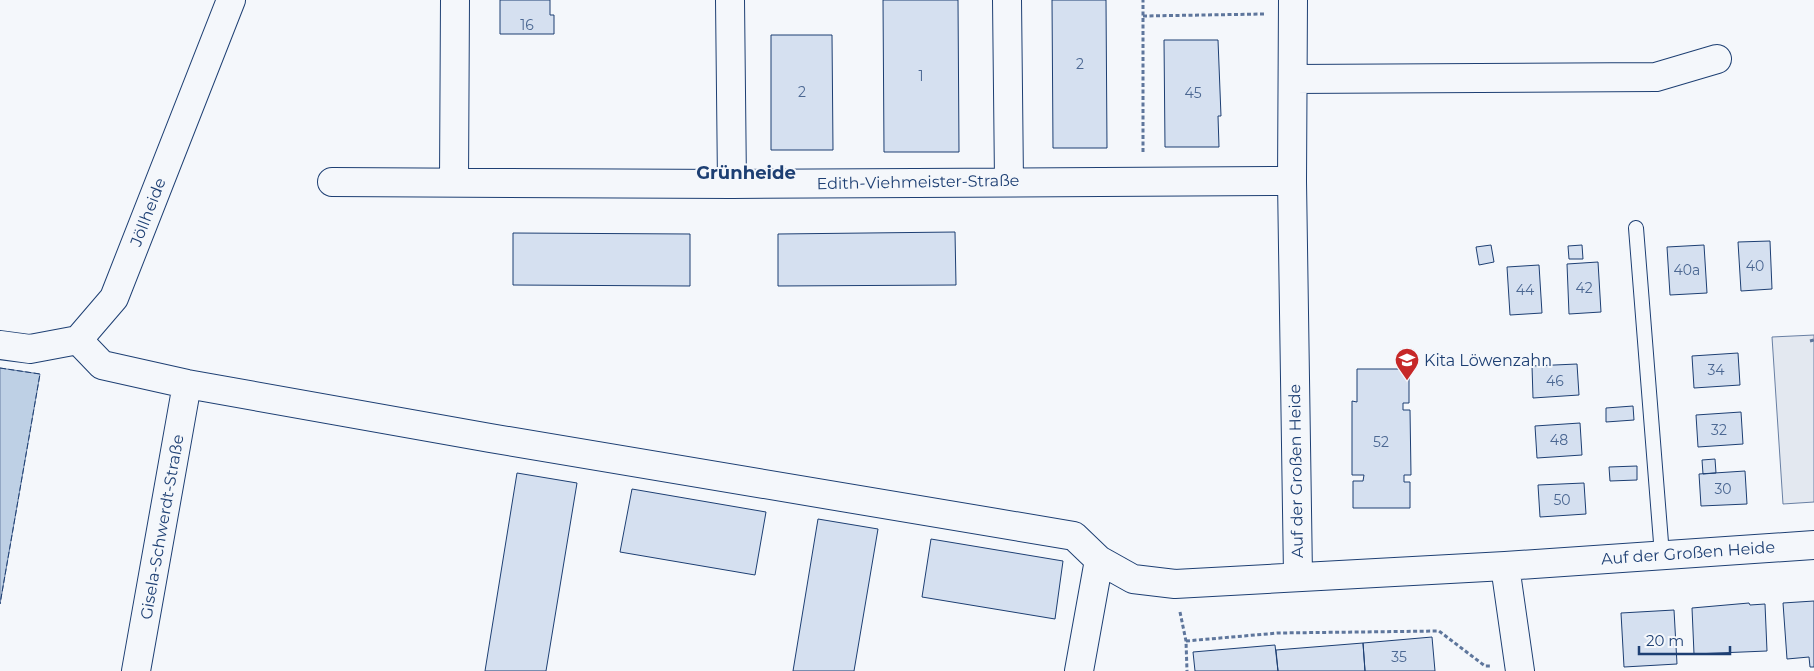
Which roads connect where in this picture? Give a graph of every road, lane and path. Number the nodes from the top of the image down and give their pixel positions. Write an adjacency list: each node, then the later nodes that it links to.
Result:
1 (231, 0): 17 (street, Jöllheide)
2 (455, 0): 10 (street)
3 (730, 0): 15 (street)
4 (1007, 0): 11 (street)
5 (1143, 0): 7 (path)
6 (1293, 7): 7 (path); 9 (street, Auf der Großen Heide)
7 (1143, 16): 12 (path)
8 (1717, 59): 9 (street)
9 (1293, 79): 13 (street, Auf der Großen Heide)
10 (454, 181): 14 (street, Edith-Viehmeister-Straße); 15 (street, Edith-Viehmeister-Straße)
11 (1009, 181): 12 (street, Edith-Viehmeister-Straße); 15 (street, Edith-Viehmeister-Straße)
12 (1142, 181): 13 (street, Edith-Viehmeister-Straße)
13 (1292, 181): 24 (street, Auf der Großen Heide)
14 (332, 182)
15 (732, 184)
16 (1636, 228): 21 (lane)
17 (78, 340): 18 (street); 19 (street)
18 (0, 345)
19 (187, 384): 22 (street); 28 (street, Gisela-Schwerdt-Straße)
20 (1814, 545): 21 (street, Auf der Großen Heide)
21 (1662, 555): 23 (street, Auf der Großen Heide)
22 (1099, 560): 25 (street); 29 (street)
23 (1505, 566): 24 (street, Auf der Großen Heide); 27 (street)
24 (1298, 576): 25 (street)
25 (1175, 584): 26 (path)
26 (1186, 641): 27 (path); 30 (path)
27 (1520, 669)
28 (136, 671)
29 (1079, 671)
30 (1187, 671)

